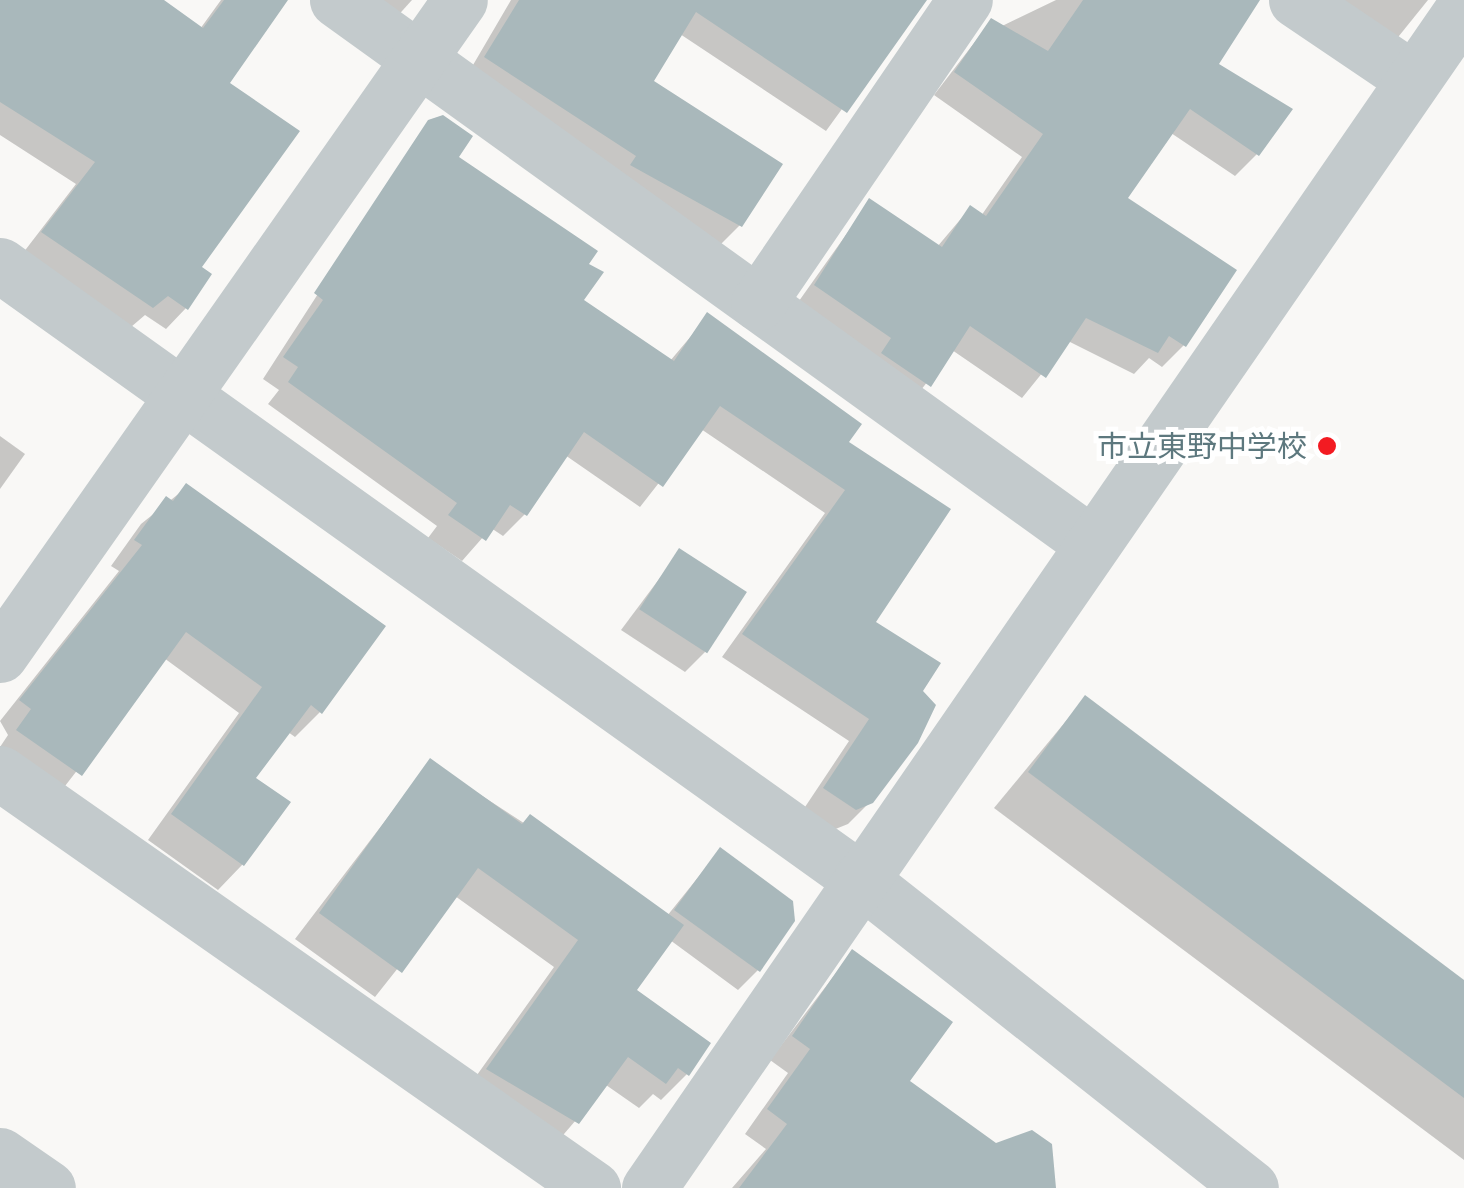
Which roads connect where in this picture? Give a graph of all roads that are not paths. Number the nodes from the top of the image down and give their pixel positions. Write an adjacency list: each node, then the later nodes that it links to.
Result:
1 (338, 0): 6 (street)
2 (460, 0): 6 (street)
3 (964, 0): 9 (street)
4 (1296, 0): 7 (street)
5 (1464, 7): 7 (street)
6 (420, 60): 9 (street); 10 (street)
7 (1413, 80): 11 (street)
8 (0, 265): 10 (street)
9 (758, 302): 11 (street)
10 (182, 397): 12 (street); 14 (street)
11 (1091, 543): 14 (street)
12 (0, 655)
13 (0, 773): 18 (street)
14 (860, 878): 16 (street); 19 (street)
15 (0, 1156): 17 (street)
16 (1242, 1186)
17 (48, 1188)
18 (593, 1188)
19 (648, 1188)

